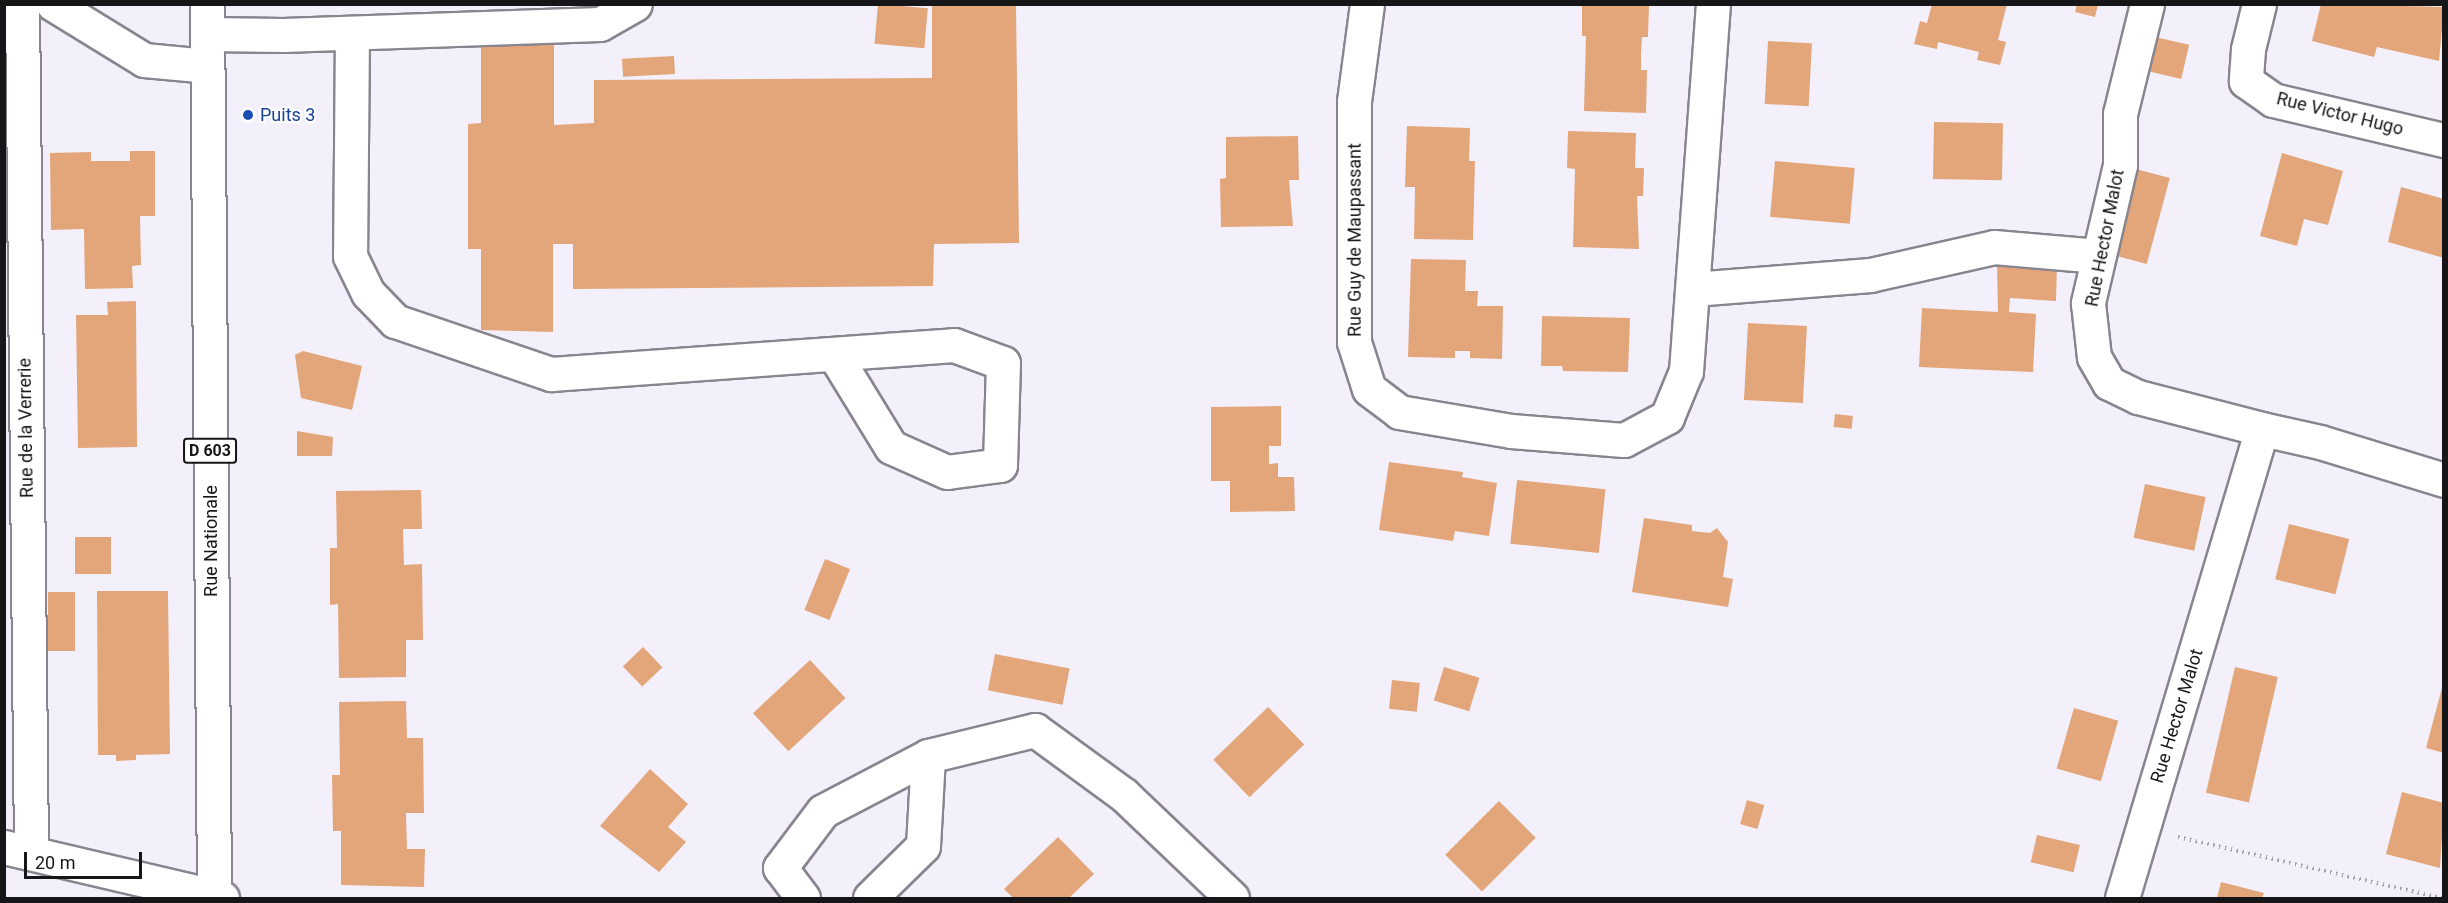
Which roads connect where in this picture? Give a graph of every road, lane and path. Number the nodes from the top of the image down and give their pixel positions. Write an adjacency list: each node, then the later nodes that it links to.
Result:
1 (22, 4): 18 (street, Rue de la Verrerie)
2 (53, 4): 9 (street)
3 (635, 4): 8 (street)
4 (1367, 4): 12 (street, Rue Guy de Maupassant)
5 (1713, 4): 12 (street, Rue Guy de Maupassant)
6 (2147, 4): 11 (street, Rue Hector Malot)
7 (2259, 4): 10 (street, Rue Victor Hugo)
8 (352, 33): 9 (street); 13 (street)
9 (207, 35): 19 (street, Rue Nationale / D 603)
10 (2444, 140)
11 (2099, 256): 12 (street); 14 (street, Rue Hector Malot)
12 (1693, 290)
13 (834, 354): 13 (street)
14 (2262, 429): 15 (street, Rue Hector Malot); 17 (street, Rue Hector Malot)
15 (2444, 480)
16 (928, 756): 20 (street); 21 (street); 22 (street)
17 (2143, 829): 23 (street, Rue Hector Malot); 24 (path)
18 (18, 850): 19 (street)
19 (217, 897)
20 (803, 898)
21 (870, 898)
22 (1232, 898)
23 (2122, 898)
24 (2443, 898)

